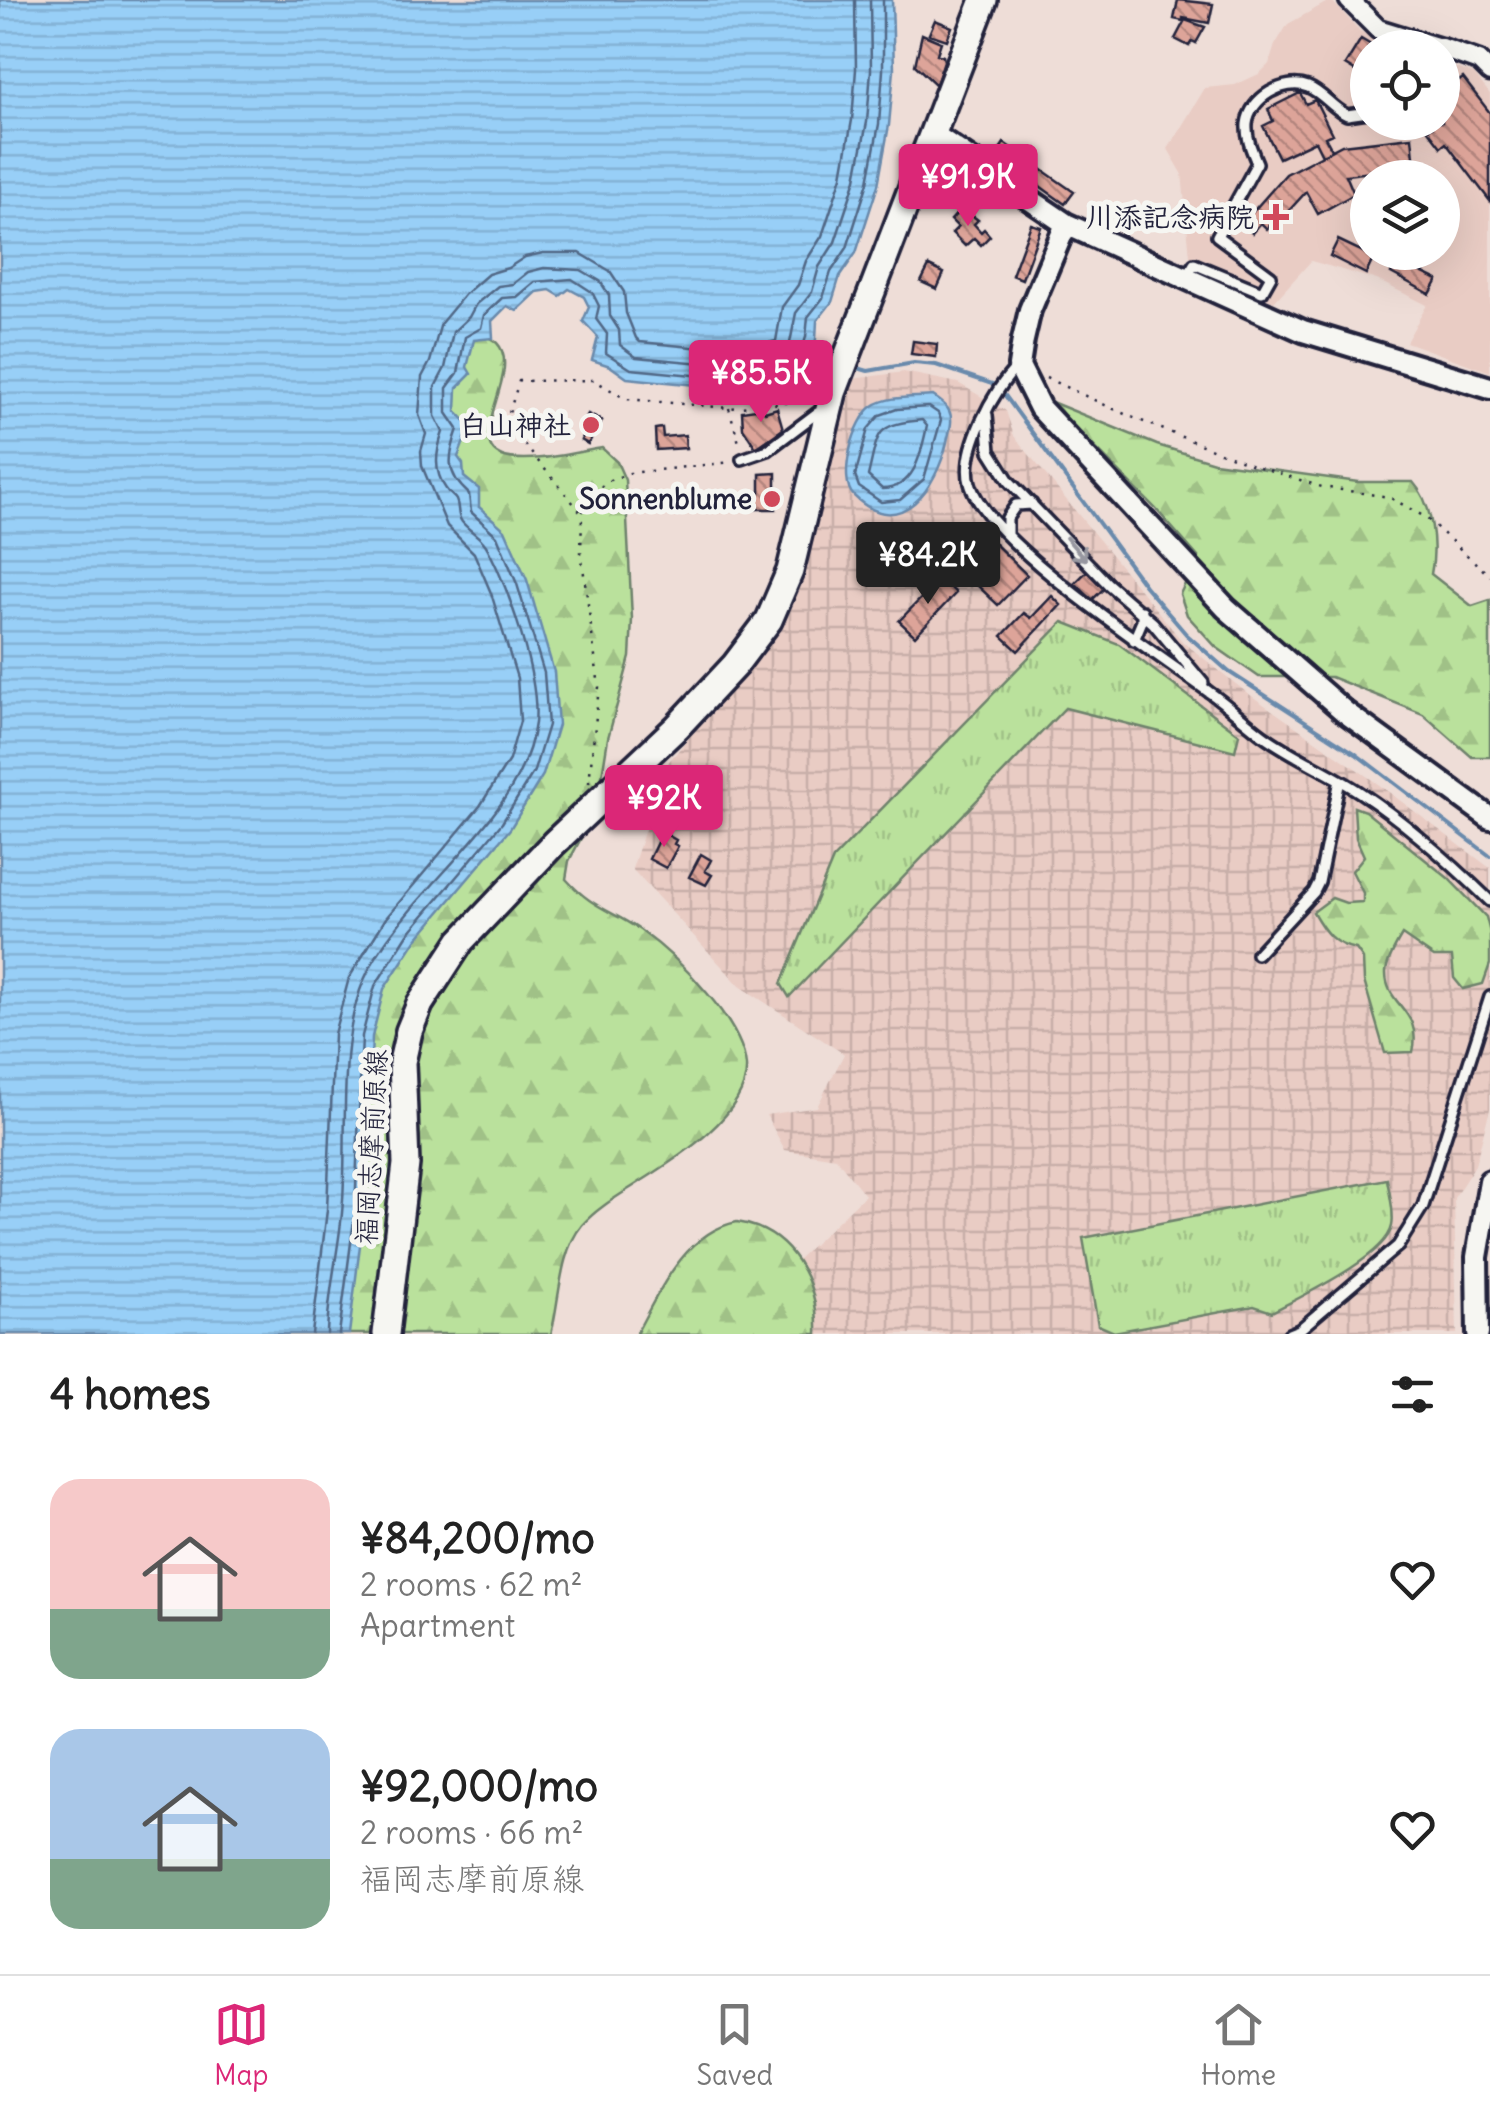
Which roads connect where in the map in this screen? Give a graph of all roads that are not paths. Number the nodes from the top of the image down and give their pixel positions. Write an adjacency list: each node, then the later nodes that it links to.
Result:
1 (984, 0): 7 (main road, 福岡志摩前原線)
2 (1349, 0): 3 (street)
3 (1378, 30)
4 (1460, 54): 5 (street)
5 (1490, 72)
6 (1350, 114): 9 (lane)
7 (933, 134): 8 (street); 12 (main road, 福岡志摩前原線)
8 (1066, 224): 9 (street); 10 (street)
9 (1186, 278): 11 (street)
10 (1019, 366): 13 (lane); 21 (street)
11 (1490, 388)
12 (826, 407): 14 (lane); 26 (main road, 福岡志摩前原線)
13 (987, 415): 15 (lane); 16 (lane)
14 (742, 460)
15 (1033, 504): 16 (lane); 17 (lane, one-way to 17)
16 (1008, 534): 18 (lane)
17 (1142, 611): 18 (lane); 19 (lane)
18 (1134, 640): 19 (lane)
19 (1211, 693): 20 (lane)
20 (1340, 780): 22 (lane); 23 (lane)
21 (1490, 818)
22 (1490, 901)
23 (1257, 954)
24 (1490, 997): 27 (lane)
25 (1490, 1181): 28 (street)
26 (386, 1334)
27 (1289, 1334)
28 (1478, 1334)

